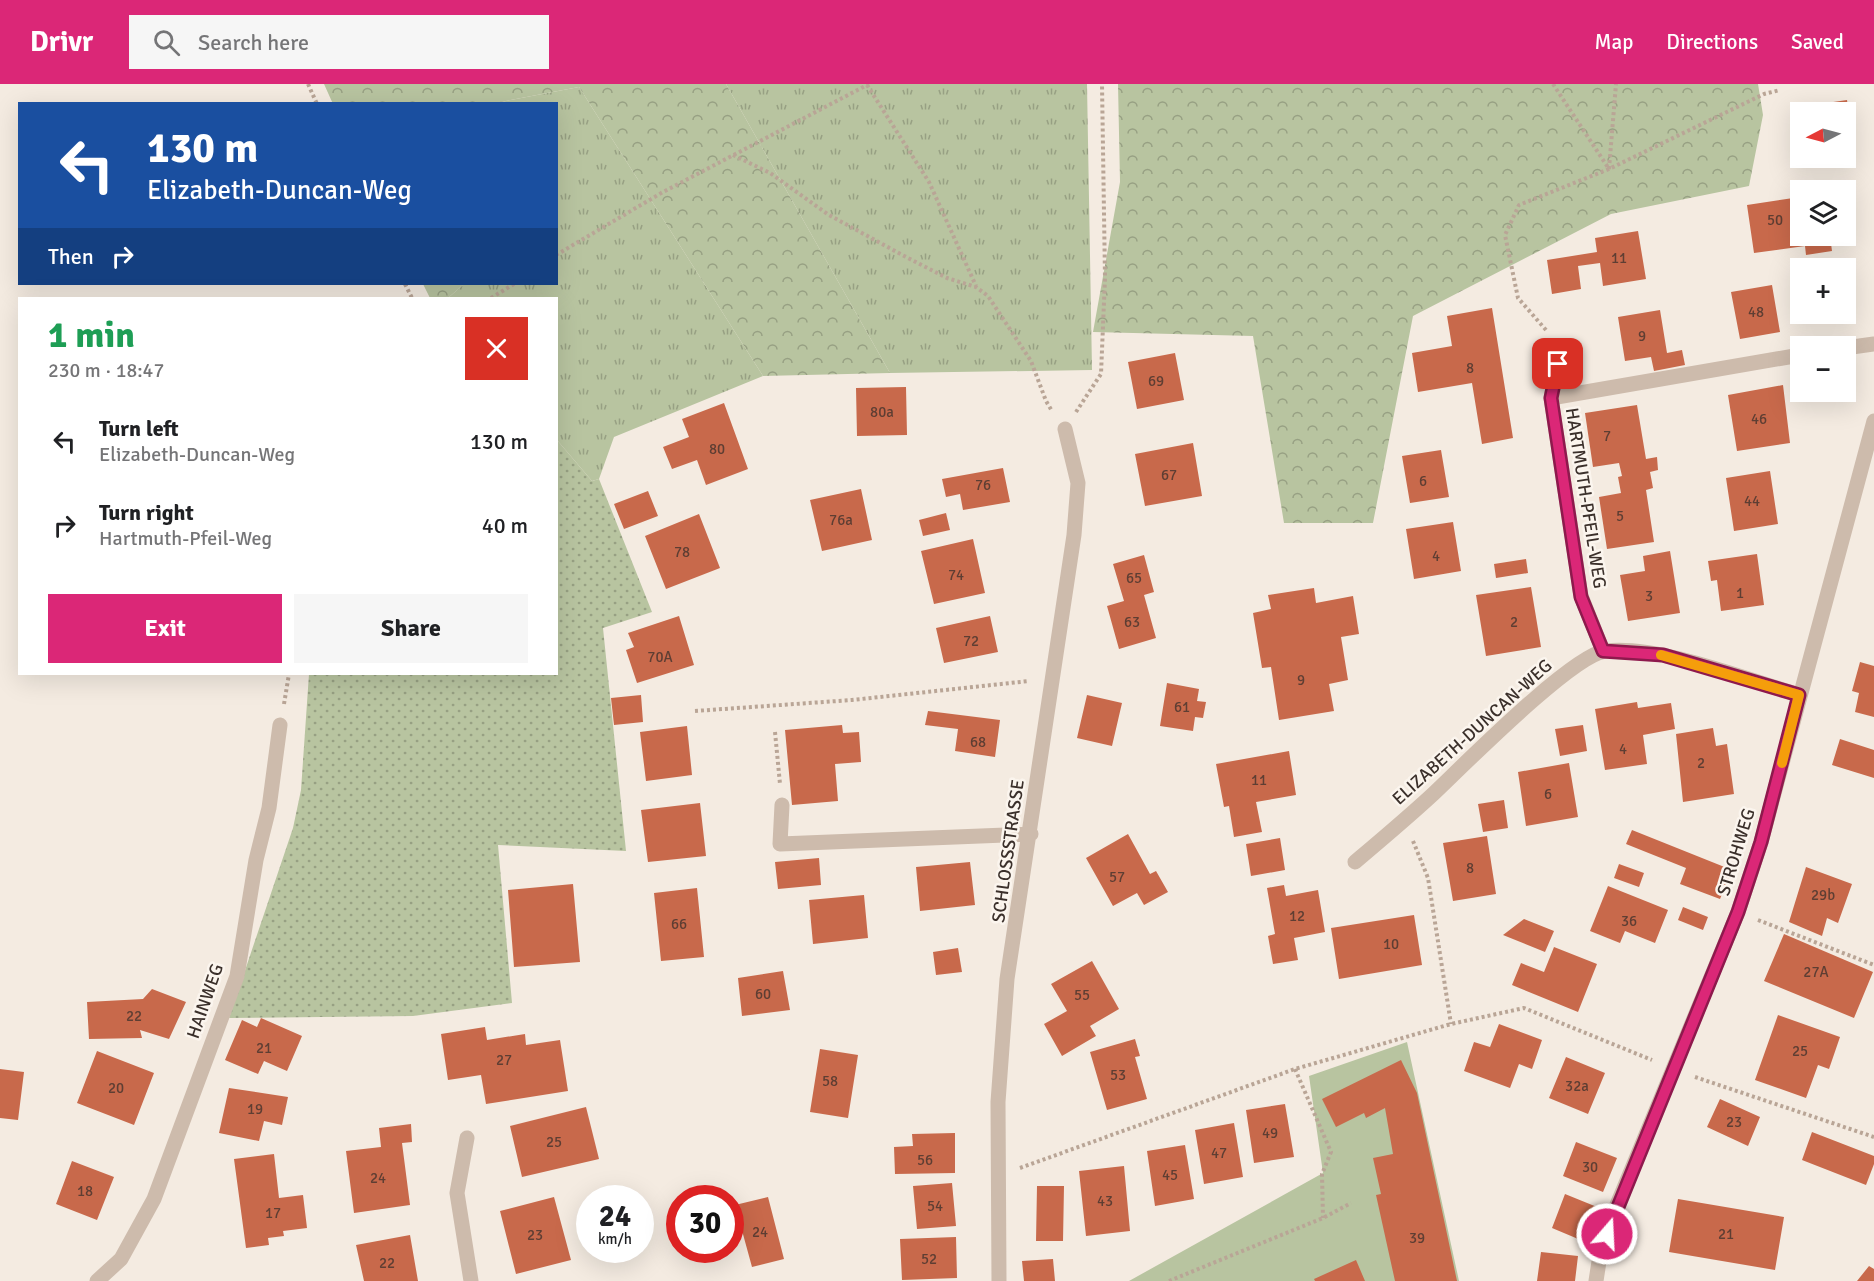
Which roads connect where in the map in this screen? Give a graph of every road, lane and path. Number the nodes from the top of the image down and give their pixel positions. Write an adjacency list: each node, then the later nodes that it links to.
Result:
1 (308, 84): 7 (path)
2 (867, 84): 8 (path); 12 (path)
3 (1102, 84): 20 (path)
4 (1553, 84): 9 (path)
5 (1616, 84): 9 (path)
6 (1780, 90): 9 (path)
7 (316, 102)
8 (733, 155): 10 (path); 12 (path)
9 (1609, 169): 16 (path)
10 (558, 254)
11 (512, 285): 13 (path)
12 (976, 287): 20 (path)
13 (493, 297)
14 (1874, 344): 15 (street)
15 (1856, 346)
16 (1561, 347): 18 (street, HARTMUTH-PFEIL-WEG)
17 (1790, 358): 18 (street)
18 (1551, 398): 21 (street, HARTMUTH-PFEIL-WEG)
19 (1874, 421): 24 (street, STROHWEG)
20 (1065, 429): 23 (street, SCHLOSSSTRASSE)
21 (1603, 651): 24 (street); 29 (street, ELIZABETH-DUNCAN-WEG)
22 (289, 675): 26 (path)
23 (1051, 679): 25 (path); 30 (street, SCHLOSSSTRASSE)
24 (1799, 695): 32 (street, STROHWEG)
25 (694, 711)
26 (280, 725): 42 (street, HAINWEG)
27 (776, 732): 28 (path)
28 (782, 805): 30 (street)
29 (1405, 819): 31 (street, ELIZABETH-DUNCAN-WEG); 34 (path)
30 (1031, 834): 39 (street, SCHLOSSSTRASSE)
31 (1355, 862)
32 (1738, 912): 33 (path); 36 (street, STROHWEG)
33 (1874, 964)
34 (1451, 1024): 35 (path); 36 (path)
35 (1295, 1069): 39 (path); 41 (path)
36 (1672, 1069): 37 (path); 46 (street, STROHWEG)
37 (1874, 1137)
38 (467, 1138): 43 (street)
39 (999, 1175): 44 (street, SCHLOSSSTRASSE)
40 (1351, 1203): 41 (path)
41 (1323, 1218): 45 (path)
42 (97, 1281)
43 (471, 1281)
44 (999, 1281)
45 (1169, 1281)
46 (1596, 1281)

